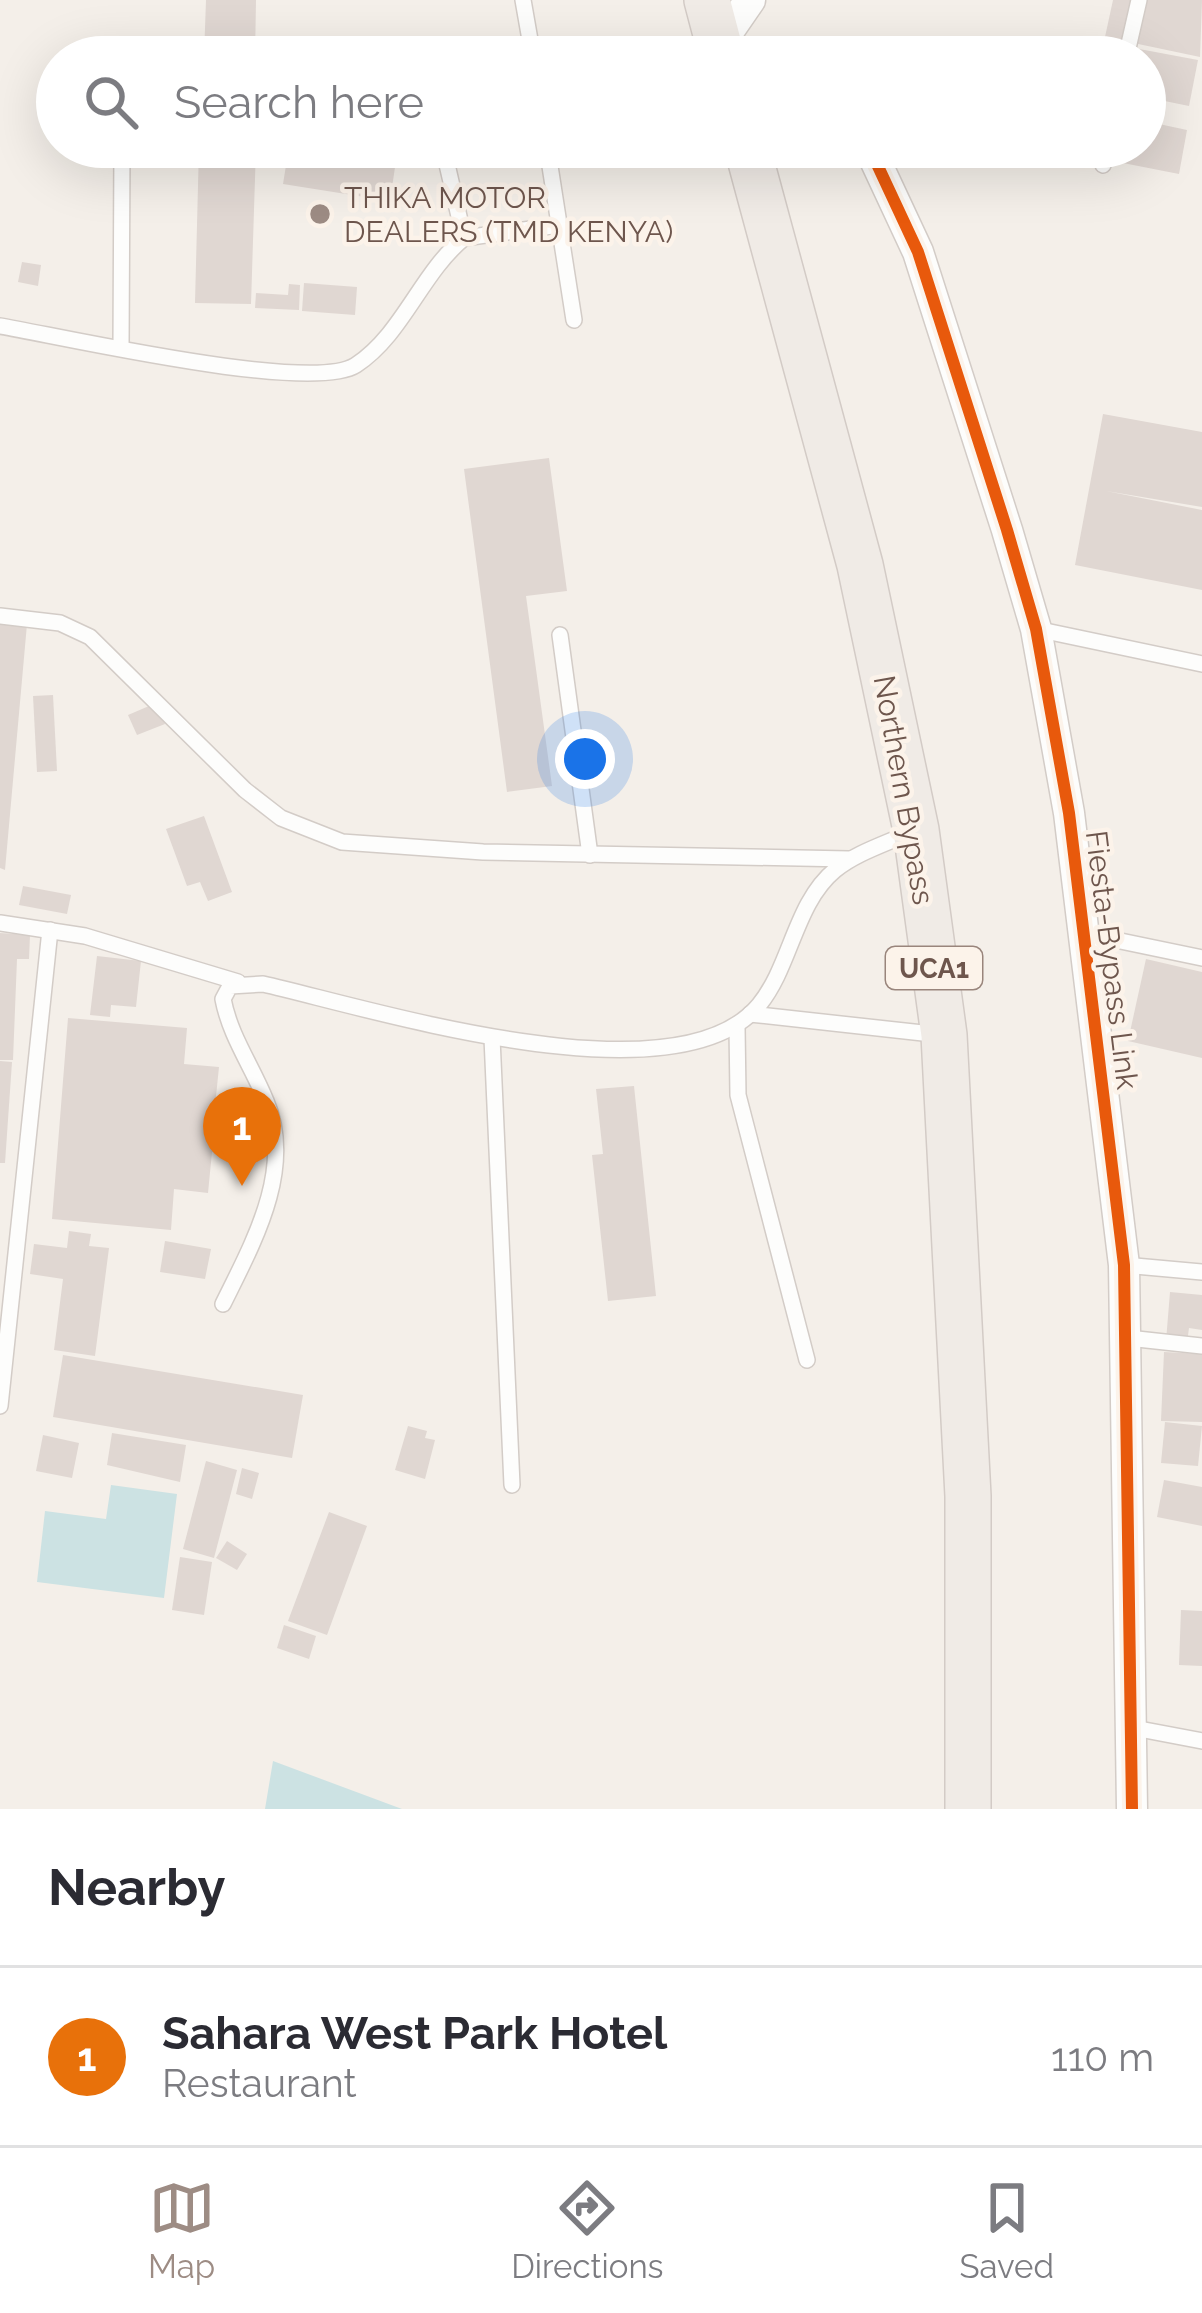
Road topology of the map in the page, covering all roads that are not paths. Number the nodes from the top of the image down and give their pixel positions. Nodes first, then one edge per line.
1 (524, 0) edge
2 (707, 0) edge
3 (749, 0) edge
4 (1139, 0) edge
5 (530, 36) edge
6 (717, 36) edge
7 (729, 36) edge
8 (1131, 36) edge
9 (122, 168) edge
10 (448, 168) edge
11 (550, 168) edge
12 (753, 168) edge
13 (879, 168) edge
14 (560, 225) junction
15 (464, 238) junction
16 (574, 320) dead end
17 (0, 326) edge
18 (121, 347) junction
19 (0, 616) edge
20 (1036, 629) junction
21 (560, 634) dead end
22 (1202, 664) edge
23 (916, 830) junction
24 (590, 855) junction
25 (852, 859) junction
26 (0, 923) edge
27 (50, 930) junction
28 (1080, 933) junction
29 (1202, 958) edge
30 (238, 982) junction
31 (750, 1014) junction
32 (737, 1028) junction
33 (944, 1035) junction
34 (492, 1038) junction
35 (1124, 1265) junction
36 (1202, 1272) edge
37 (223, 1304) dead end
38 (1129, 1338) junction
39 (1202, 1346) edge
40 (807, 1360) dead end
41 (0, 1406) edge
42 (512, 1485) dead end
43 (1134, 1728) junction
44 (1202, 1741) edge
45 (968, 1809) edge
46 (1132, 1809) edge

1 - 5 lane
2 - 6 main road
3 - 7 street
4 - 8 lane
9 - 18 lane
10 - 15 lane
11 - 14 lane
12 - 23 main road, Northern Bypass / UCA1
13 - 20 street, Fiesta-Bypass Link
14 - 15 lane
14 - 16 lane
15 - 18 lane
17 - 18 lane
19 - 24 lane
20 - 22 lane
20 - 28 street, Fiesta-Bypass Link
21 - 24 lane
23 - 25 lane
23 - 33 main road, Northern Bypass / UCA1
24 - 25 lane
25 - 31 lane
26 - 27 lane
27 - 30 lane
27 - 41 lane
28 - 29 lane
28 - 35 street, Fiesta-Bypass Link
30 - 34 lane
30 - 37 lane
31 - 32 lane
31 - 33 lane
32 - 34 lane
32 - 40 lane
33 - 45 main road, Northern Bypass / UCA1
34 - 42 lane
35 - 36 lane
35 - 38 street, Fiesta-Bypass Link
38 - 39 lane
38 - 43 street, Fiesta-Bypass Link
43 - 44 lane
43 - 46 street, Fiesta-Bypass Link

